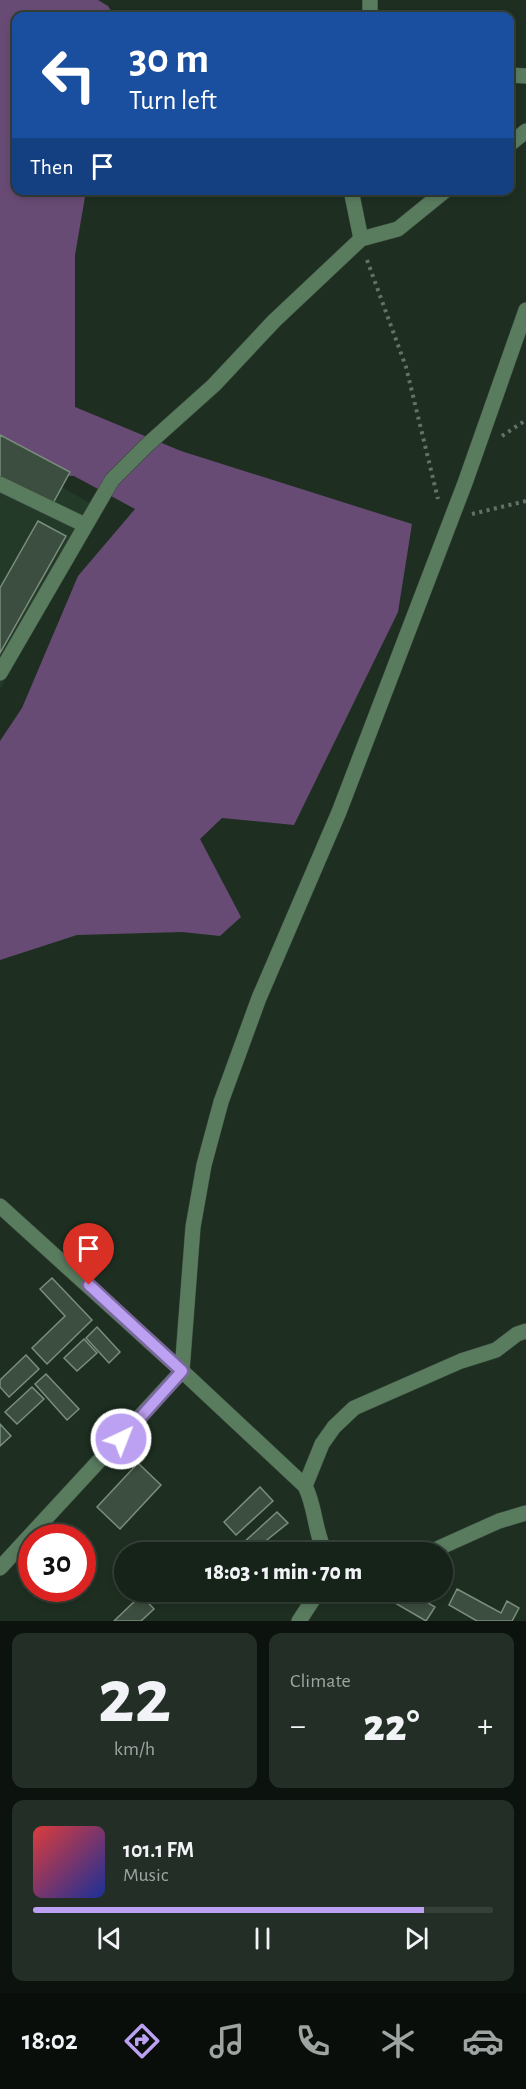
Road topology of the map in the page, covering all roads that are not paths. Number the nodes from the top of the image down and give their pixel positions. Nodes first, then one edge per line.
1 (526, 131) edge
2 (514, 141) edge
3 (352, 195) edge
4 (440, 195) edge
5 (361, 239) junction
6 (526, 310) edge
7 (0, 484) edge
8 (86, 525) junction
9 (0, 673) edge
10 (0, 1206) edge
11 (526, 1330) edge
12 (182, 1371) junction
13 (305, 1486) junction
14 (526, 1513) edge
15 (320, 1542) edge
16 (452, 1542) edge
17 (0, 1568) edge
18 (311, 1602) edge
19 (299, 1621) edge

1 - 2 street
3 - 5 street
4 - 5 street
5 - 8 street
6 - 12 street
7 - 8 street
8 - 9 street
10 - 12 street
11 - 13 street
12 - 13 street
12 - 17 street
13 - 15 street
14 - 16 street
18 - 19 street

